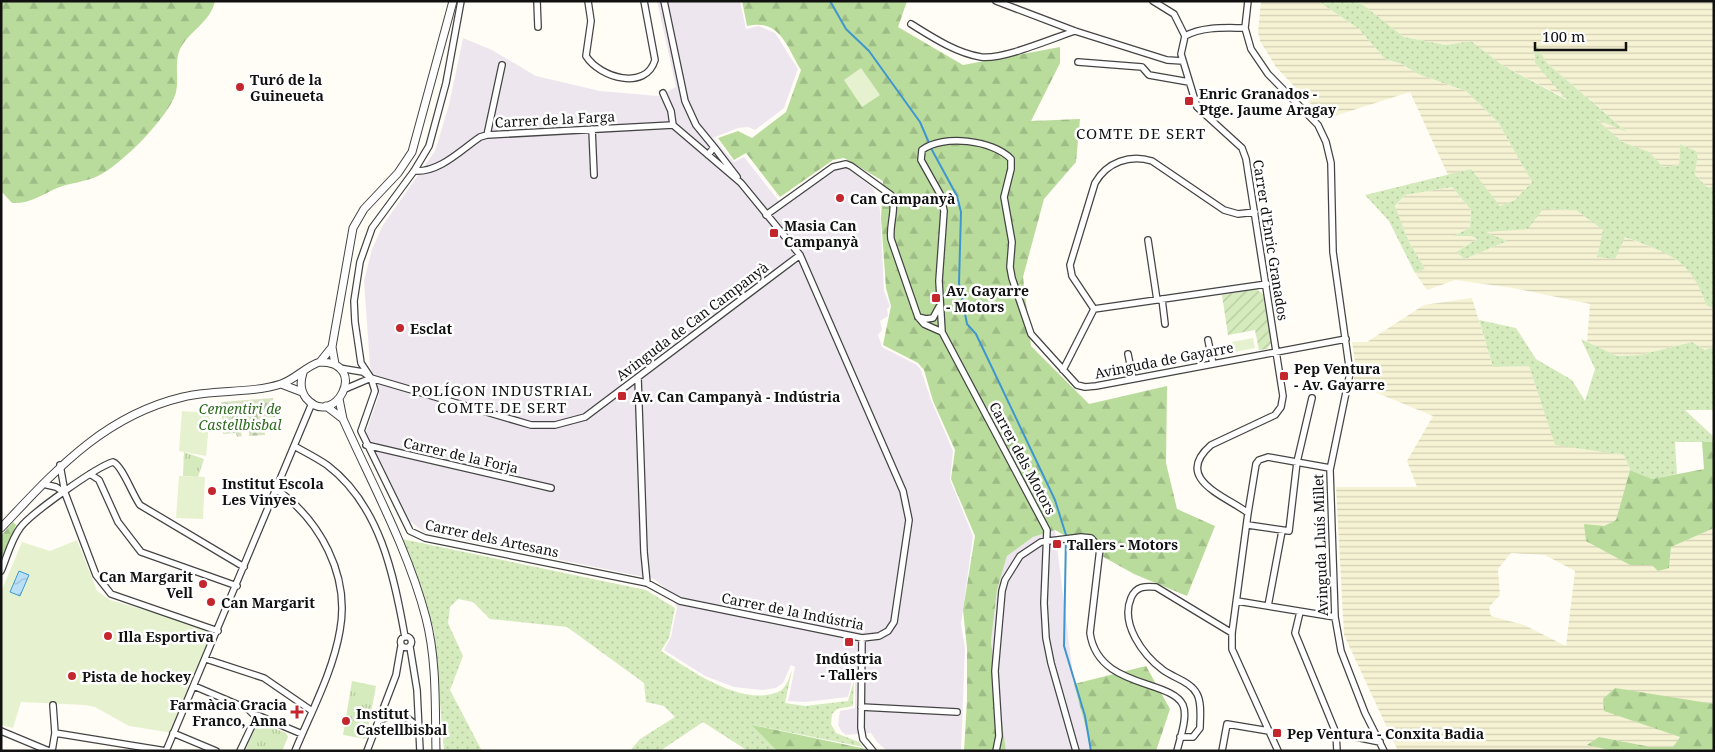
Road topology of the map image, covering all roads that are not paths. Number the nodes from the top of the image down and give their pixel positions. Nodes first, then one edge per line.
1 (453, 1) edge
2 (461, 1) edge
3 (537, 1) edge
4 (588, 1) edge
5 (644, 1) edge
6 (664, 1) edge
7 (996, 1) edge
8 (1154, 1) edge
9 (1248, 1) edge
10 (911, 24) dead end
11 (538, 27) dead end
12 (1245, 28) junction
13 (1075, 31) junction
14 (1185, 36) junction
15 (1183, 61) junction
16 (1078, 62) dead end
17 (502, 64) dead end
18 (1190, 82) junction
19 (663, 93) dead end
20 (673, 125) junction
21 (592, 129) junction
22 (488, 135) junction
23 (714, 147) junction
24 (708, 155) junction
25 (414, 171) junction
26 (594, 175) dead end
27 (741, 183) junction
28 (1255, 212) junction
29 (766, 215) junction
30 (1148, 240) dead end
31 (800, 255) junction
32 (1266, 284) junction
33 (1159, 299) junction
34 (940, 305) junction
35 (1094, 309) junction
36 (918, 317) junction
37 (1166, 324) dead end
38 (942, 332) junction
39 (1346, 338) junction
40 (1208, 340) dead end
41 (332, 347) junction
42 (1276, 352) junction
43 (1128, 354) dead end
44 (320, 362) junction
45 (1213, 364) junction
46 (337, 366) junction
47 (1062, 370) junction
48 (303, 373) junction
49 (371, 378) junction
50 (638, 378) junction
51 (1133, 379) junction
52 (280, 384) junction
53 (345, 389) junction
54 (302, 392) junction
55 (1312, 398) dead end
56 (339, 400) junction
57 (312, 403) junction
58 (326, 406) junction
59 (343, 419) junction
60 (294, 446) junction
61 (366, 446) junction
62 (1297, 462) junction
63 (60, 465) junction
64 (1330, 468) junction
65 (90, 474) junction
66 (50, 477) junction
67 (63, 479) junction
68 (43, 484) junction
69 (551, 488) dead end
70 (276, 489) junction
71 (65, 493) junction
72 (1248, 513) junction
73 (1248, 525) junction
74 (1, 528) edge
75 (1282, 531) junction
76 (1046, 541) junction
77 (244, 567) junction
78 (1, 571) edge
79 (647, 582) junction
80 (237, 586) junction
81 (1237, 601) junction
82 (1268, 606) junction
83 (1300, 612) junction
84 (1335, 617) junction
85 (218, 631) junction
86 (1232, 633) junction
87 (404, 637) junction
88 (862, 638) junction
89 (401, 646) junction
90 (410, 647) junction
91 (206, 659) junction
92 (194, 686) junction
93 (53, 704) dead end
94 (861, 707) junction
95 (312, 711) junction
96 (957, 712) dead end
97 (255, 716) junction
98 (380, 720) junction
99 (418, 729) junction
100 (1269, 730) junction
101 (1, 731) edge
102 (55, 733) junction
103 (173, 733) junction
104 (1336, 733) junction
105 (302, 734) junction
106 (1180, 736) junction
107 (1380, 742) junction
108 (51, 751) edge
109 (166, 751) edge
110 (216, 751) edge
111 (240, 751) edge
112 (296, 751) edge
113 (367, 751) edge
114 (420, 751) edge
115 (436, 751) edge
116 (873, 751) edge
117 (996, 751) edge
118 (1076, 751) edge
119 (1177, 751) edge
120 (1222, 751) edge
121 (1278, 751) edge
122 (1337, 751) edge
123 (1384, 751) edge

1 - 41 street
2 - 25 street
3 - 11 street
4 - 5 street
6 - 23 street, Carrer de la Indústria
7 - 13 street
8 - 14 street
9 - 12 street, Avinguda Lluís Millet
10 - 13 street
12 - 14 street
12 - 39 street, Avinguda Lluís Millet
13 - 15 street
14 - 15 street, Carrer d'Enric Granados
15 - 18 street, Carrer d'Enric Granados
16 - 18 street
17 - 22 street
18 - 28 street, Carrer d'Enric Granados
19 - 20 street
20 - 21 street, Carrer de la Farga
20 - 24 street, Carrer de la Indústria
21 - 22 street, Carrer de la Farga
21 - 26 street
22 - 25 street, Carrer de la Farga
23 - 24 street
23 - 27 street, Carrer de la Indústria
24 - 27 street, Carrer de la Indústria
25 - 49 street
27 - 29 street, Carrer de la Indústria
28 - 32 street, Carrer d'Enric Granados
28 - 35 street
29 - 31 street, Carrer de la Indústria
29 - 36 street
30 - 33 street
31 - 50 street, Avinguda de Can Campanyà
31 - 88 street, Carrer de la Indústria
32 - 33 street
32 - 42 street, Carrer d'Enric Granados
33 - 35 street
33 - 37 street
34 - 36 street
34 - 38 street, Avinguda de Gayarre
34 - 47 street, Avinguda de Gayarre
35 - 47 street
36 - 38 street
38 - 76 street, Carrer dels Motors
39 - 42 street
39 - 64 street, Avinguda Lluís Millet
40 - 45 street
41 - 44 street
41 - 46 street
42 - 45 street, Avinguda de Gayarre
42 - 72 street, Carrer d'Enric Granados
43 - 51 street
44 - 46 street
44 - 48 street
45 - 51 street, Avinguda de Gayarre
46 - 49 street, Avinguda de Can Campanyà
46 - 53 street
47 - 51 street, Avinguda de Gayarre
48 - 52 street
48 - 54 street
49 - 50 street, Avinguda de Can Campanyà
49 - 53 street
49 - 61 street, Carrer dels Artesans
50 - 79 street
52 - 54 street
52 - 63 street
53 - 56 street
54 - 57 street
55 - 62 street
56 - 58 street
56 - 59 street
57 - 58 street
57 - 60 street
58 - 59 street
59 - 115 street
60 - 70 street
60 - 87 street
61 - 69 street, Carrer de la Forja
61 - 79 street, Carrer dels Artesans
62 - 64 street
62 - 72 street
62 - 75 street
63 - 66 street
63 - 67 street
64 - 84 street, Avinguda Lluís Millet
65 - 71 street
65 - 77 street
65 - 80 street
66 - 67 street
66 - 68 street
67 - 71 street
68 - 71 street
68 - 74 street
70 - 77 street
70 - 95 street
71 - 78 street
71 - 85 street
72 - 73 street
73 - 75 street
73 - 81 street
75 - 82 street
76 - 106 street
76 - 117 street
76 - 118 street, Carrer dels Motors
77 - 80 street
79 - 88 street, Carrer de la Indústria
80 - 85 street
81 - 82 street
81 - 86 street
82 - 83 street
83 - 84 street
83 - 104 street
84 - 107 street, Avinguda Lluís Millet
85 - 91 street
86 - 100 street
86 - 106 street
87 - 89 street
87 - 90 street
88 - 94 street
89 - 90 street
89 - 98 street
90 - 99 street
91 - 92 street
91 - 95 street
92 - 97 street
92 - 103 street
93 - 102 street
94 - 96 street
94 - 116 street
95 - 105 street
97 - 105 street
97 - 111 street
98 - 99 street
98 - 113 street
99 - 114 street
100 - 120 street
100 - 121 street
101 - 108 street
102 - 108 street
102 - 109 street
103 - 109 street
103 - 110 street
104 - 107 street
104 - 122 street
105 - 112 street
106 - 119 street
107 - 123 street, Avinguda Lluís Millet

